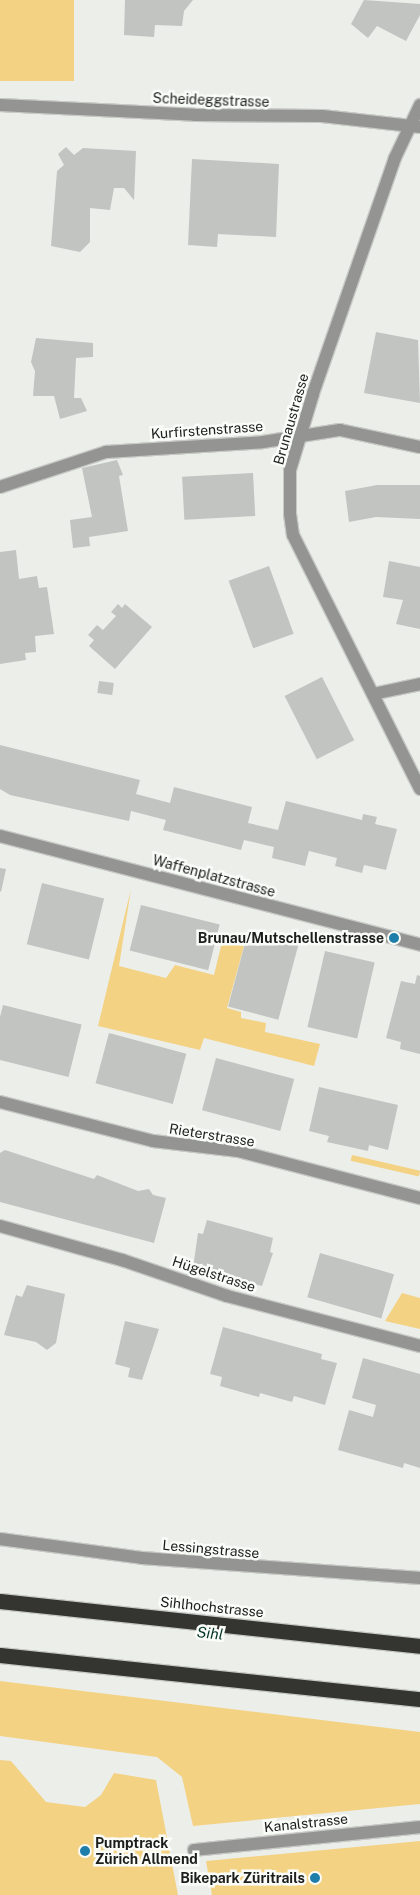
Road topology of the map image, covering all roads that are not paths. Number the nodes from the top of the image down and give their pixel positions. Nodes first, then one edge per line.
1 (0, 105) edge
2 (420, 105) edge
3 (415, 126) edge
4 (300, 436) junction
5 (420, 447) edge
6 (0, 487) edge
7 (420, 684) edge
8 (373, 694) junction
9 (420, 789) edge
10 (0, 836) edge
11 (420, 945) edge
12 (0, 1102) edge
13 (420, 1198) edge
14 (0, 1226) edge
15 (420, 1346) edge
16 (0, 1540) edge
17 (420, 1578) edge
18 (0, 1601) edge
19 (420, 1646) edge
20 (0, 1655) edge
21 (420, 1699) edge
22 (420, 1827) edge
23 (194, 1850) dead end

1 - 3 street, Scheideggstrasse
2 - 3 street, Brunaustrasse
3 - 4 street, Brunaustrasse
4 - 5 street, Kurfirstenstrasse
4 - 6 street, Kurfirstenstrasse
4 - 8 street, Brunaustrasse
7 - 8 street
8 - 9 street, Brunaustrasse
10 - 11 street, Waffenplatzstrasse
12 - 13 street, Rieterstrasse
14 - 15 street, Hügelstrasse
16 - 17 street, Lessingstrasse
18 - 19 highway, Sihlhochstrasse
20 - 21 highway
22 - 23 street, Kanalstrasse

